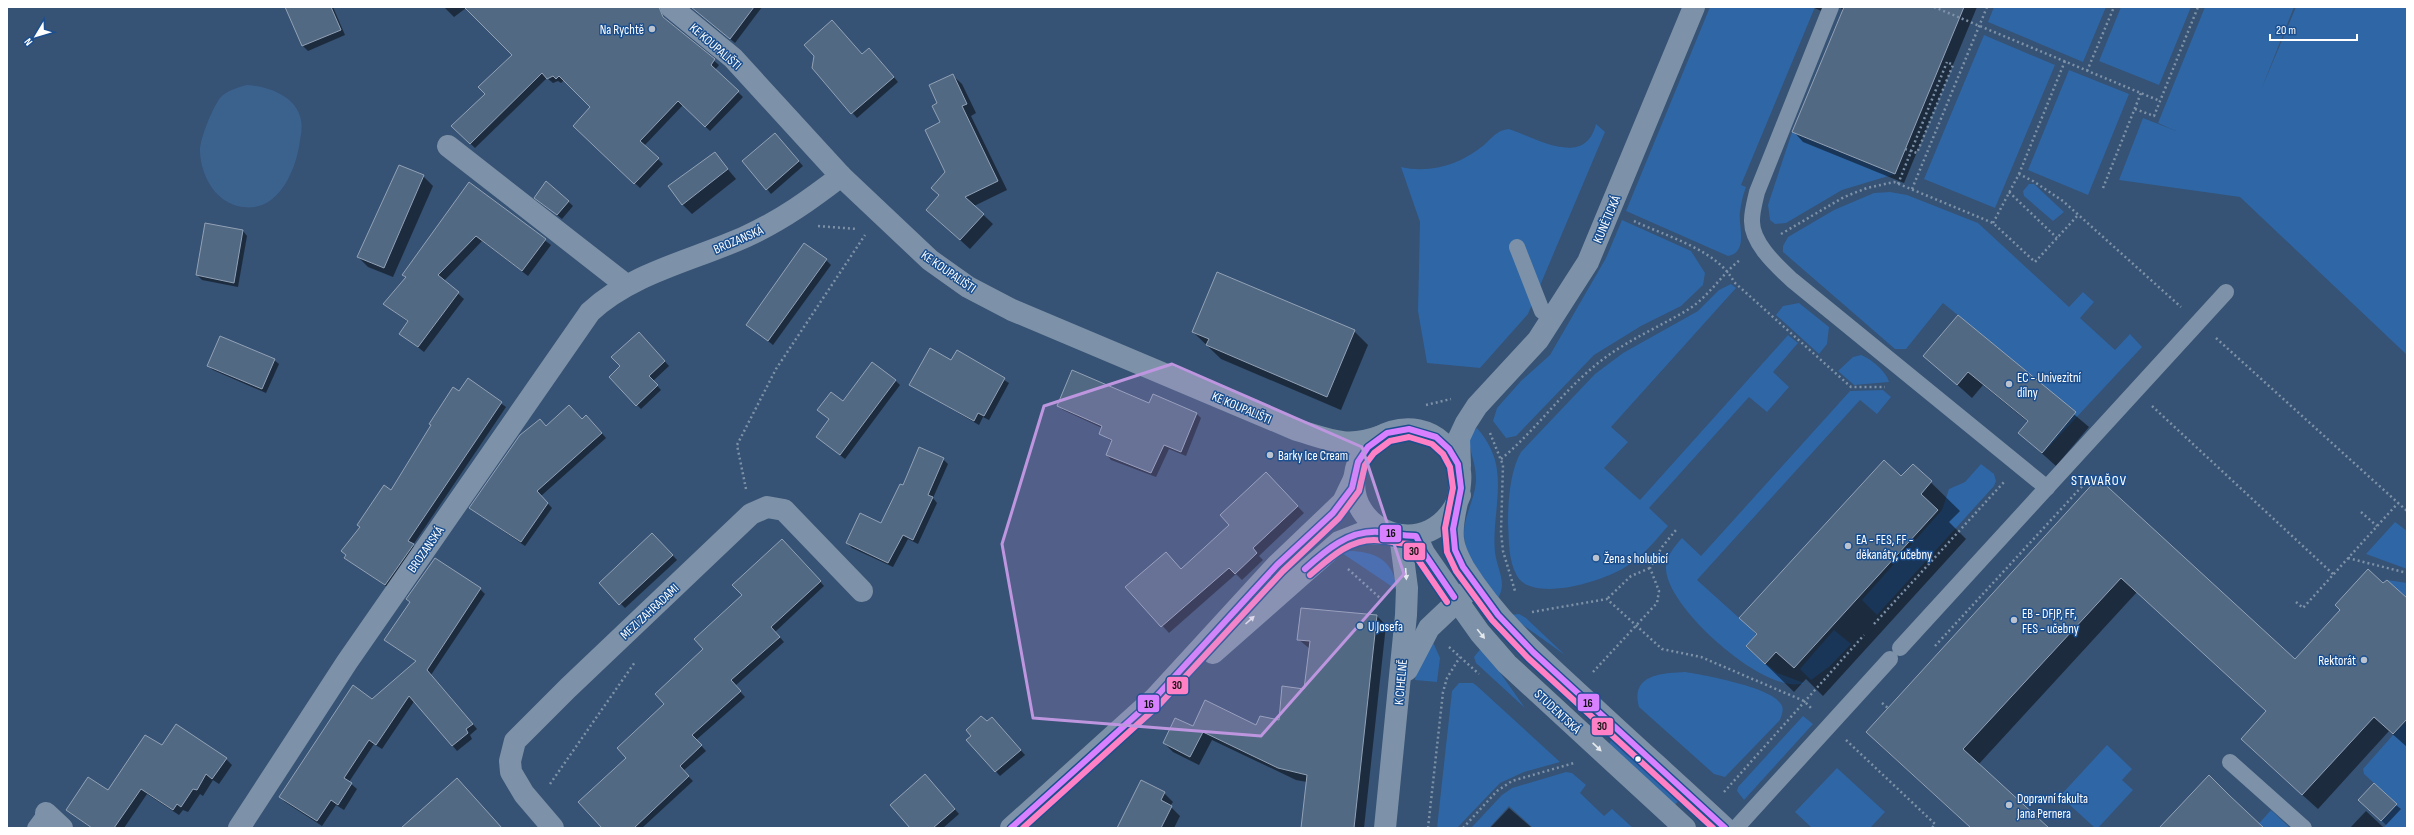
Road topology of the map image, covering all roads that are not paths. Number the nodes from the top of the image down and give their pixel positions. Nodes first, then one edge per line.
1 (671, 7) edge
2 (1694, 7) edge
3 (1831, 7) edge
4 (448, 146) dead end
5 (841, 176) junction
6 (1517, 247) dead end
7 (626, 285) junction
8 (2226, 292) dead end
9 (1553, 319) junction
10 (1476, 406) junction
11 (1297, 430) junction
12 (1391, 433) junction
13 (1460, 473) junction
14 (1355, 474) junction
15 (2047, 488) junction
16 (1460, 495) junction
17 (1404, 535) junction
18 (1471, 578) junction
19 (862, 591) dead end
20 (1458, 602) junction
21 (1154, 698) junction
22 (1397, 718) junction
23 (2230, 762) dead end
24 (41, 820) edge
25 (62, 828) edge
26 (239, 828) edge
27 (553, 828) edge
28 (1011, 828) edge
29 (1385, 828) edge
30 (1685, 828) edge
31 (1725, 828) edge
32 (1736, 828) edge
33 (2304, 828) edge

1 - 5 street, KE KOUPALIŠTI
2 - 9 street, KUNĚTICKÁ
3 - 15 lane
4 - 7 street
5 - 7 street, BROZANSKÁ
5 - 11 street, KE KOUPALIŠTI
6 - 9 lane
7 - 26 street, BROZANSKÁ
8 - 15 lane
9 - 10 street, KUNĚTICKÁ
10 - 12 street, KUNĚTICKÁ
10 - 13 street, KUNĚTICKÁ
11 - 12 street, KE KOUPALIŠTI
11 - 14 street, KE KOUPALIŠTI
12 - 13 street
12 - 14 street
13 - 16 street
14 - 17 street
14 - 21 street
15 - 32 lane
16 - 17 street
16 - 18 street, STUDENTSKÁ
17 - 20 street, STUDENTSKÁ
21 -> 17 street
17 -> 22 street, K CIHELNĚ
18 - 20 street
18 - 31 street, STUDENTSKÁ
19 - 27 street, MEZI ZAHRADAMI
20 - 22 street
20 -> 30 street, STUDENTSKÁ
21 - 28 street
22 - 29 street, K CIHELNĚ
23 - 33 lane
24 - 25 street

